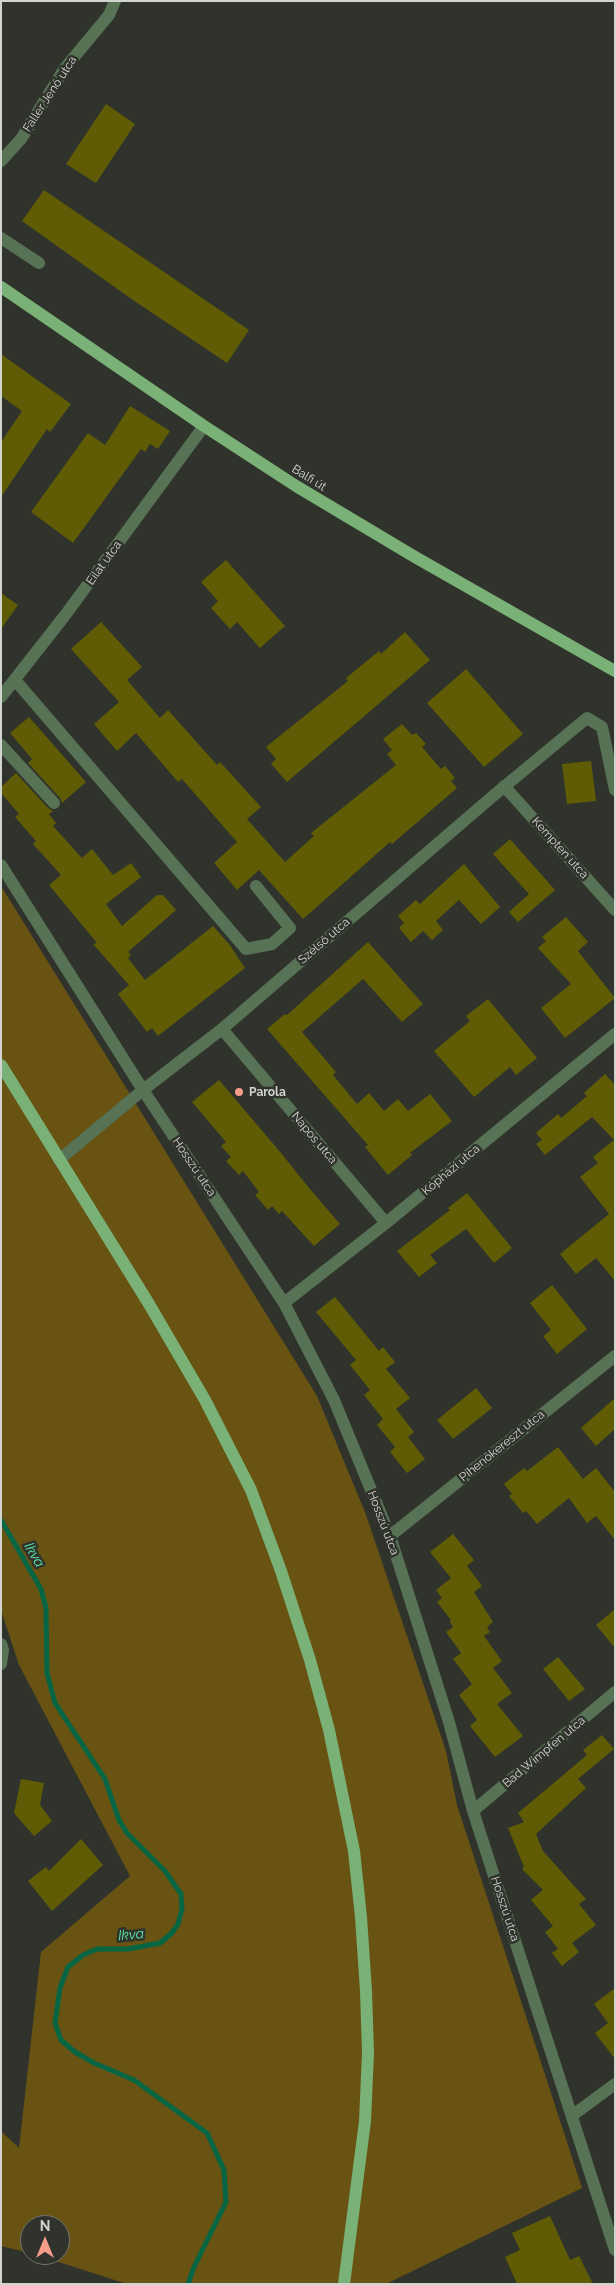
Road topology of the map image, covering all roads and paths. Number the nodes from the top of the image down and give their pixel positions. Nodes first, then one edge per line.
1 (115, 1) edge
2 (1, 161) edge
3 (1, 238) edge
4 (39, 263) dead end
5 (1, 287) edge
6 (204, 426) junction
7 (615, 672) edge
8 (16, 680) junction
9 (1, 697) edge
10 (1, 745) edge
11 (504, 786) junction
12 (615, 790) edge
13 (54, 803) dead end
14 (1, 865) edge
15 (256, 886) dead end
16 (615, 910) edge
17 (222, 1029) junction
18 (615, 1034) edge
19 (1, 1065) edge
20 (143, 1090) junction
21 (59, 1160) junction
22 (386, 1223) junction
23 (284, 1303) junction
24 (615, 1356) edge
25 (390, 1536) junction
26 (1, 1644) edge
27 (1, 1664) edge
28 (615, 1692) edge
29 (473, 1811) junction
30 (615, 2084) edge
31 (573, 2115) junction
32 (615, 2250) edge
33 (344, 2284) edge

1 - 2 street, Faller Jenő utca
3 - 4 street
5 - 6 main road, Balfi út
6 - 7 main road, Balfi út
6 - 8 street, Eilat utca
8 - 9 street, Eilat utca
8 - 15 street
10 - 13 street
11 - 12 street, Szélső utca
11 - 16 street, Kempten utca
11 - 17 street, Szélső utca
14 - 20 street, Hosszú utca
17 - 20 street, Szélső utca
17 - 22 street, Napos utca
18 - 22 street, Kópházi utca
19 - 21 main road
20 - 21 street, Szélső utca
20 - 23 street, Hosszú utca
21 - 33 main road
22 - 23 street, Kópházi utca
23 - 25 street, Hosszú utca
24 - 25 street, Pihenőkereszt utca
25 - 29 street, Hosszú utca
26 - 27 street
28 - 29 street, Bad Wimpfen utca
29 - 31 street, Hosszú utca
30 - 31 street
31 - 32 street, Hosszú utca

